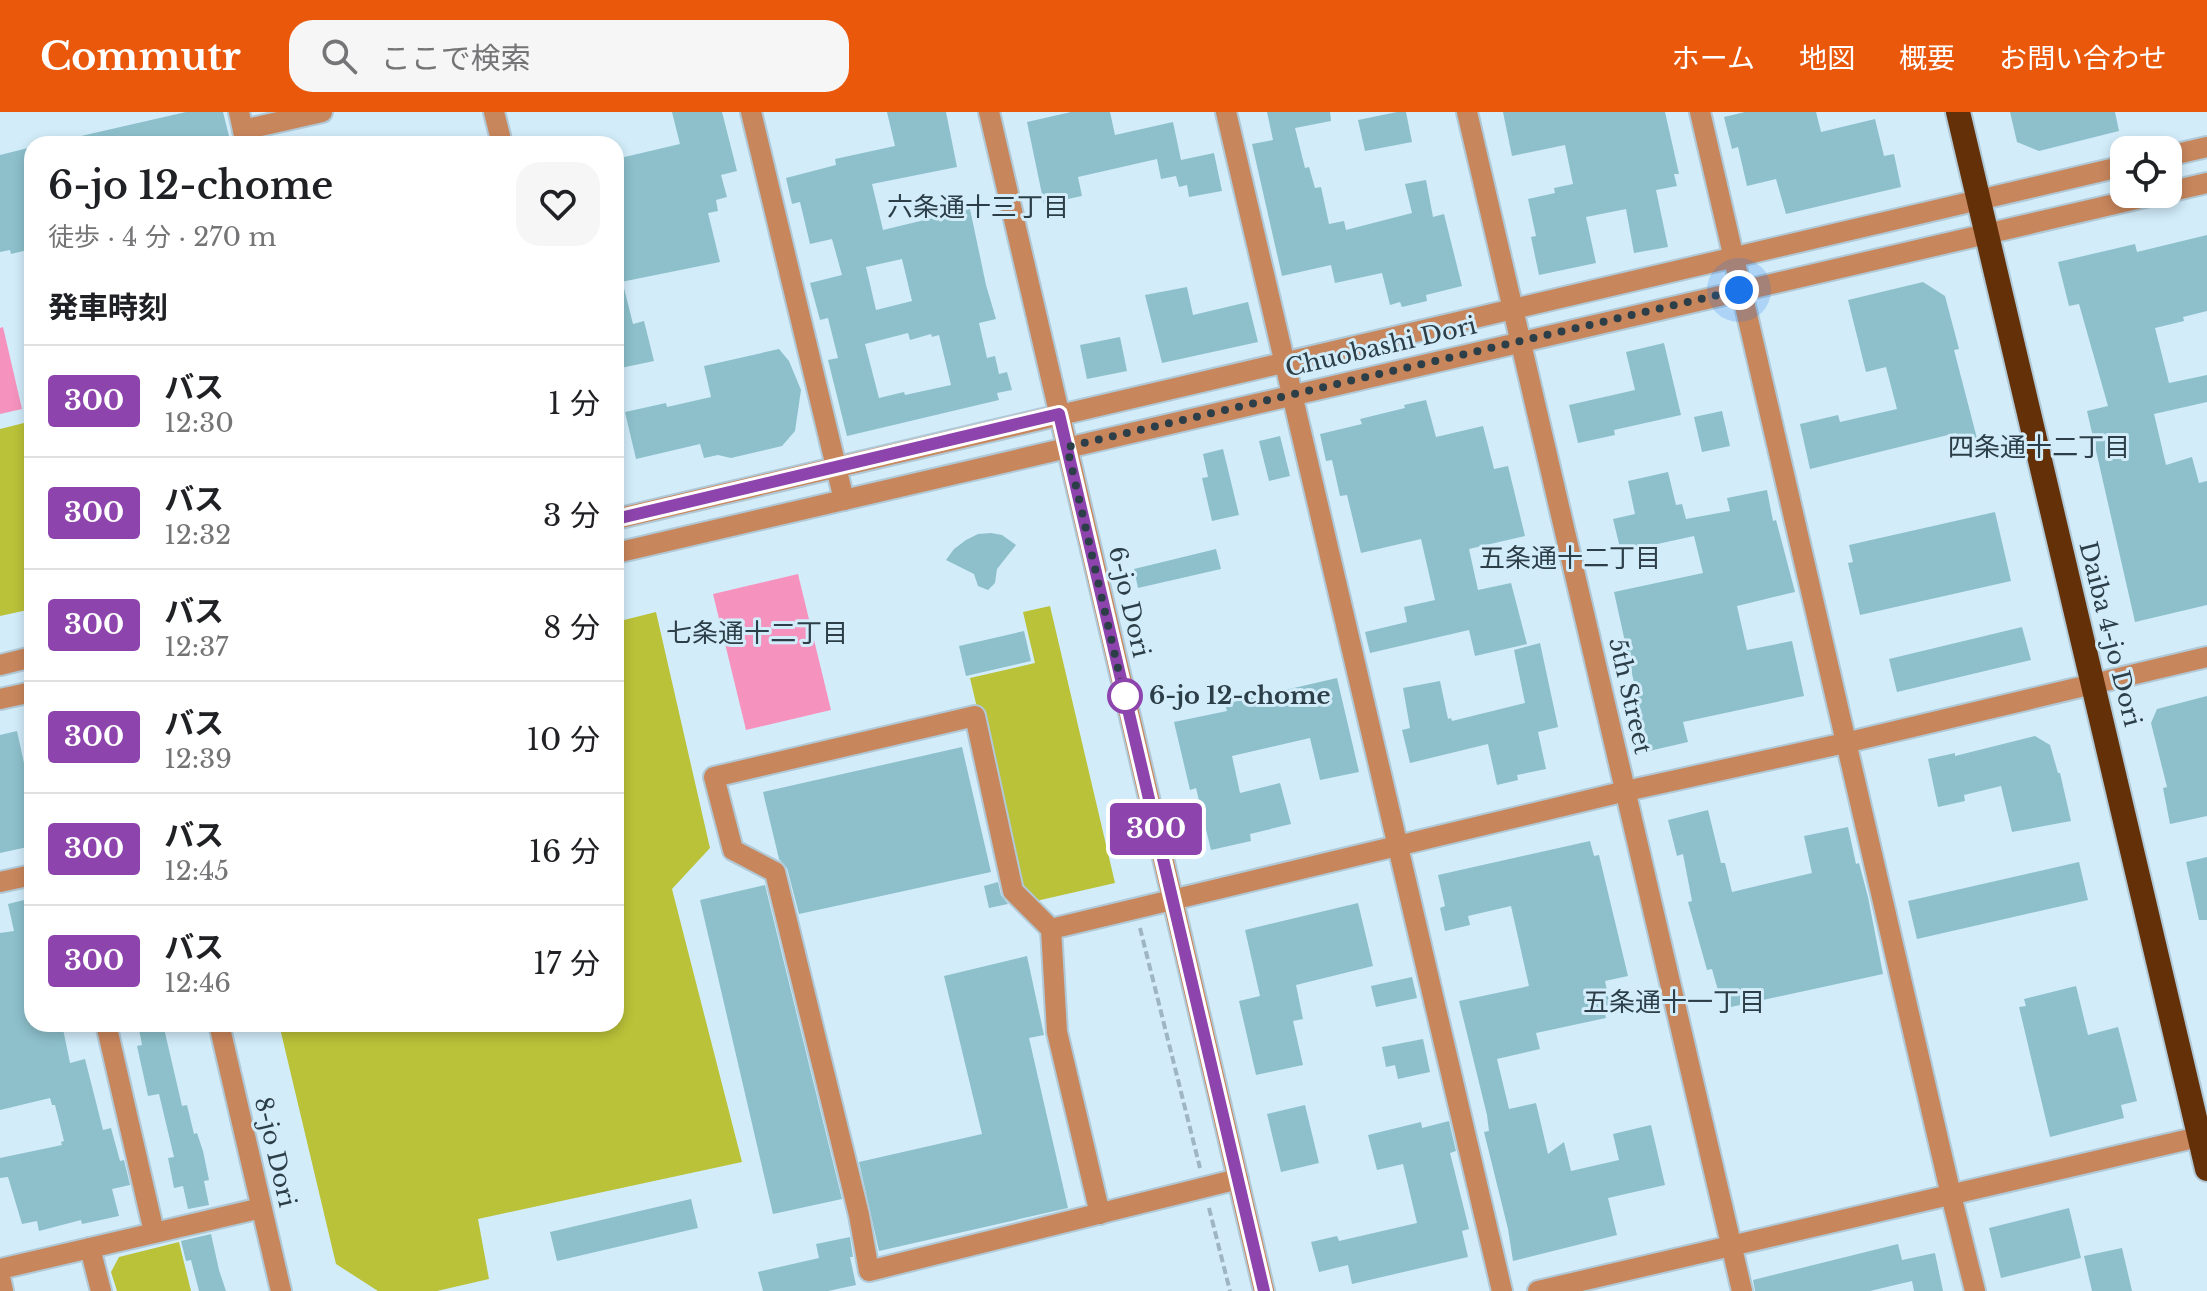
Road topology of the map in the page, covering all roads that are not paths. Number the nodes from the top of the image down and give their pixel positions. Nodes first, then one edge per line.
1 (322, 112) edge
2 (494, 112) edge
3 (751, 112) edge
4 (989, 112) edge
5 (1226, 112) edge
6 (1467, 112) edge
7 (1700, 112) edge
8 (1958, 112) edge
9 (243, 129) edge
10 (500, 136) edge
11 (2207, 147) edge
12 (2182, 153) edge
13 (2110, 169) edge
14 (2207, 183) edge
15 (2182, 189) edge
16 (1980, 199) junction
17 (2110, 205) edge
18 (1987, 233) junction
19 (1732, 256) junction
20 (1739, 290) junction
21 (1513, 307) junction
22 (1521, 341) junction
23 (1284, 361) junction
24 (1292, 394) junction
25 (1059, 414) junction
26 (1067, 447) junction
27 (836, 467) junction
28 (844, 500) junction
29 (624, 517) edge
30 (624, 551) edge
31 (2207, 657) edge
32 (24, 659) edge
33 (0, 665) edge
34 (2094, 684) junction
35 (24, 694) edge
36 (0, 699) edge
37 (1845, 743) junction
38 (1626, 791) junction
39 (1397, 846) junction
40 (24, 877) edge
41 (0, 882) edge
42 (1172, 900) junction
43 (1051, 929) junction
44 (108, 1032) edge
45 (221, 1032) edge
46 (2204, 1135) edge
47 (2207, 1169) edge
48 (1238, 1179) junction
49 (1951, 1195) junction
50 (261, 1208) junction
51 (1100, 1214) junction
52 (154, 1232) junction
53 (1731, 1244) junction
54 (90, 1248) junction
55 (0, 1269) edge
56 (0, 1277) edge
57 (3, 1291) edge
58 (101, 1291) edge
59 (281, 1291) edge
60 (1264, 1291) edge
61 (1502, 1291) edge
62 (1538, 1291) edge
63 (1742, 1291) edge
64 (1975, 1291) edge

1 - 9 street
2 - 10 street
3 - 27 street
4 - 25 street, 6-jo Dori
5 - 23 street
6 - 21 street, 5th Street
7 - 19 street
8 - 16 highway, Daiba 4-jo Dori
11 - 12 street
13 - 16 street, Chuobashi Dori
14 - 15 street
16 - 18 highway, Daiba 4-jo Dori
16 - 19 street, Chuobashi Dori
17 - 18 street, Chuobashi Dori
18 - 20 street, Chuobashi Dori
18 - 34 highway, Daiba 4-jo Dori
19 - 20 street
19 - 21 street, Chuobashi Dori
20 - 22 street, Chuobashi Dori
20 - 37 street
21 - 22 street, 5th Street
21 - 23 street, Chuobashi Dori
22 - 24 street, Chuobashi Dori
22 - 38 street, 5th Street
23 - 24 street
23 - 25 street, Chuobashi Dori
24 - 26 street, Chuobashi Dori
24 - 39 street
25 - 26 street, 6-jo Dori
25 - 27 street, Chuobashi Dori
26 - 28 street, Chuobashi Dori
26 - 42 street, 6-jo Dori
27 - 28 street
27 - 29 street, Chuobashi Dori
28 - 30 street, Chuobashi Dori
31 - 34 street
32 - 33 street
34 - 37 street
34 - 46 highway, Daiba 4-jo Dori
35 - 36 street
37 - 38 street
37 - 49 street
38 - 39 street
38 - 53 street, 5th Street
39 - 42 street
39 - 61 street
40 - 41 street
42 - 43 street
42 - 48 street, 6-jo Dori
43 - 51 street
43 - 51 street
44 - 52 street
45 - 50 street, 8-jo Dori
46 - 47 highway, Daiba 4-jo Dori
46 - 49 street
48 - 51 street
48 - 60 street, 6-jo Dori
49 - 53 street
49 - 64 street
50 - 52 street
50 - 59 street, 8-jo Dori
52 - 54 street
53 - 62 street
53 - 63 street, 5th Street
54 - 55 street
54 - 58 street
56 - 57 street

